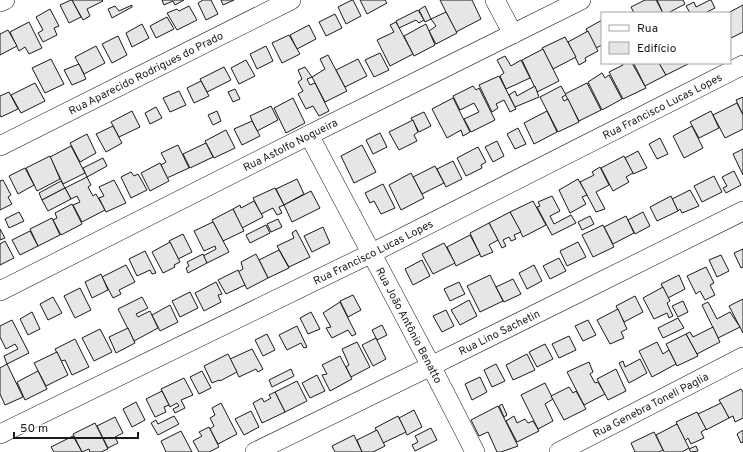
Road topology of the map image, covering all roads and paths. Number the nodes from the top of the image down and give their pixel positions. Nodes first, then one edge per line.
1 (5, 0) edge
2 (292, 0) edge
3 (495, 0) edge
4 (580, 0) edge
5 (0, 2) edge
6 (513, 34) junction
7 (743, 65) edge
8 (309, 135) junction
9 (0, 146) edge
10 (743, 211) edge
11 (372, 253) junction
12 (0, 291) edge
13 (743, 357) edge
14 (431, 366) junction
15 (0, 434) edge
16 (255, 452) edge
17 (475, 452) edge
18 (559, 452) edge

1 - 5 street
2 - 9 street, Rua Aparecido Rodrigues do Prado
3 - 6 street
4 - 6 street, Rua Astolfo Nogueira
6 - 8 street, Rua Astolfo Nogueira
7 - 11 street, Rua Francisco Lucas Lopes
8 - 11 street, Rua João Antônio Benatto
8 - 12 street, Rua Astolfo Nogueira
10 - 14 street, Rua Lino Sachetin
11 - 14 street, Rua João Antônio Benatto
11 - 15 street, Rua Francisco Lucas Lopes
13 - 18 street, Rua Genebra Toneli Paglia
14 - 16 street, Rua Lino Sachetin
14 - 17 street, Rua João Antônio Benatto

